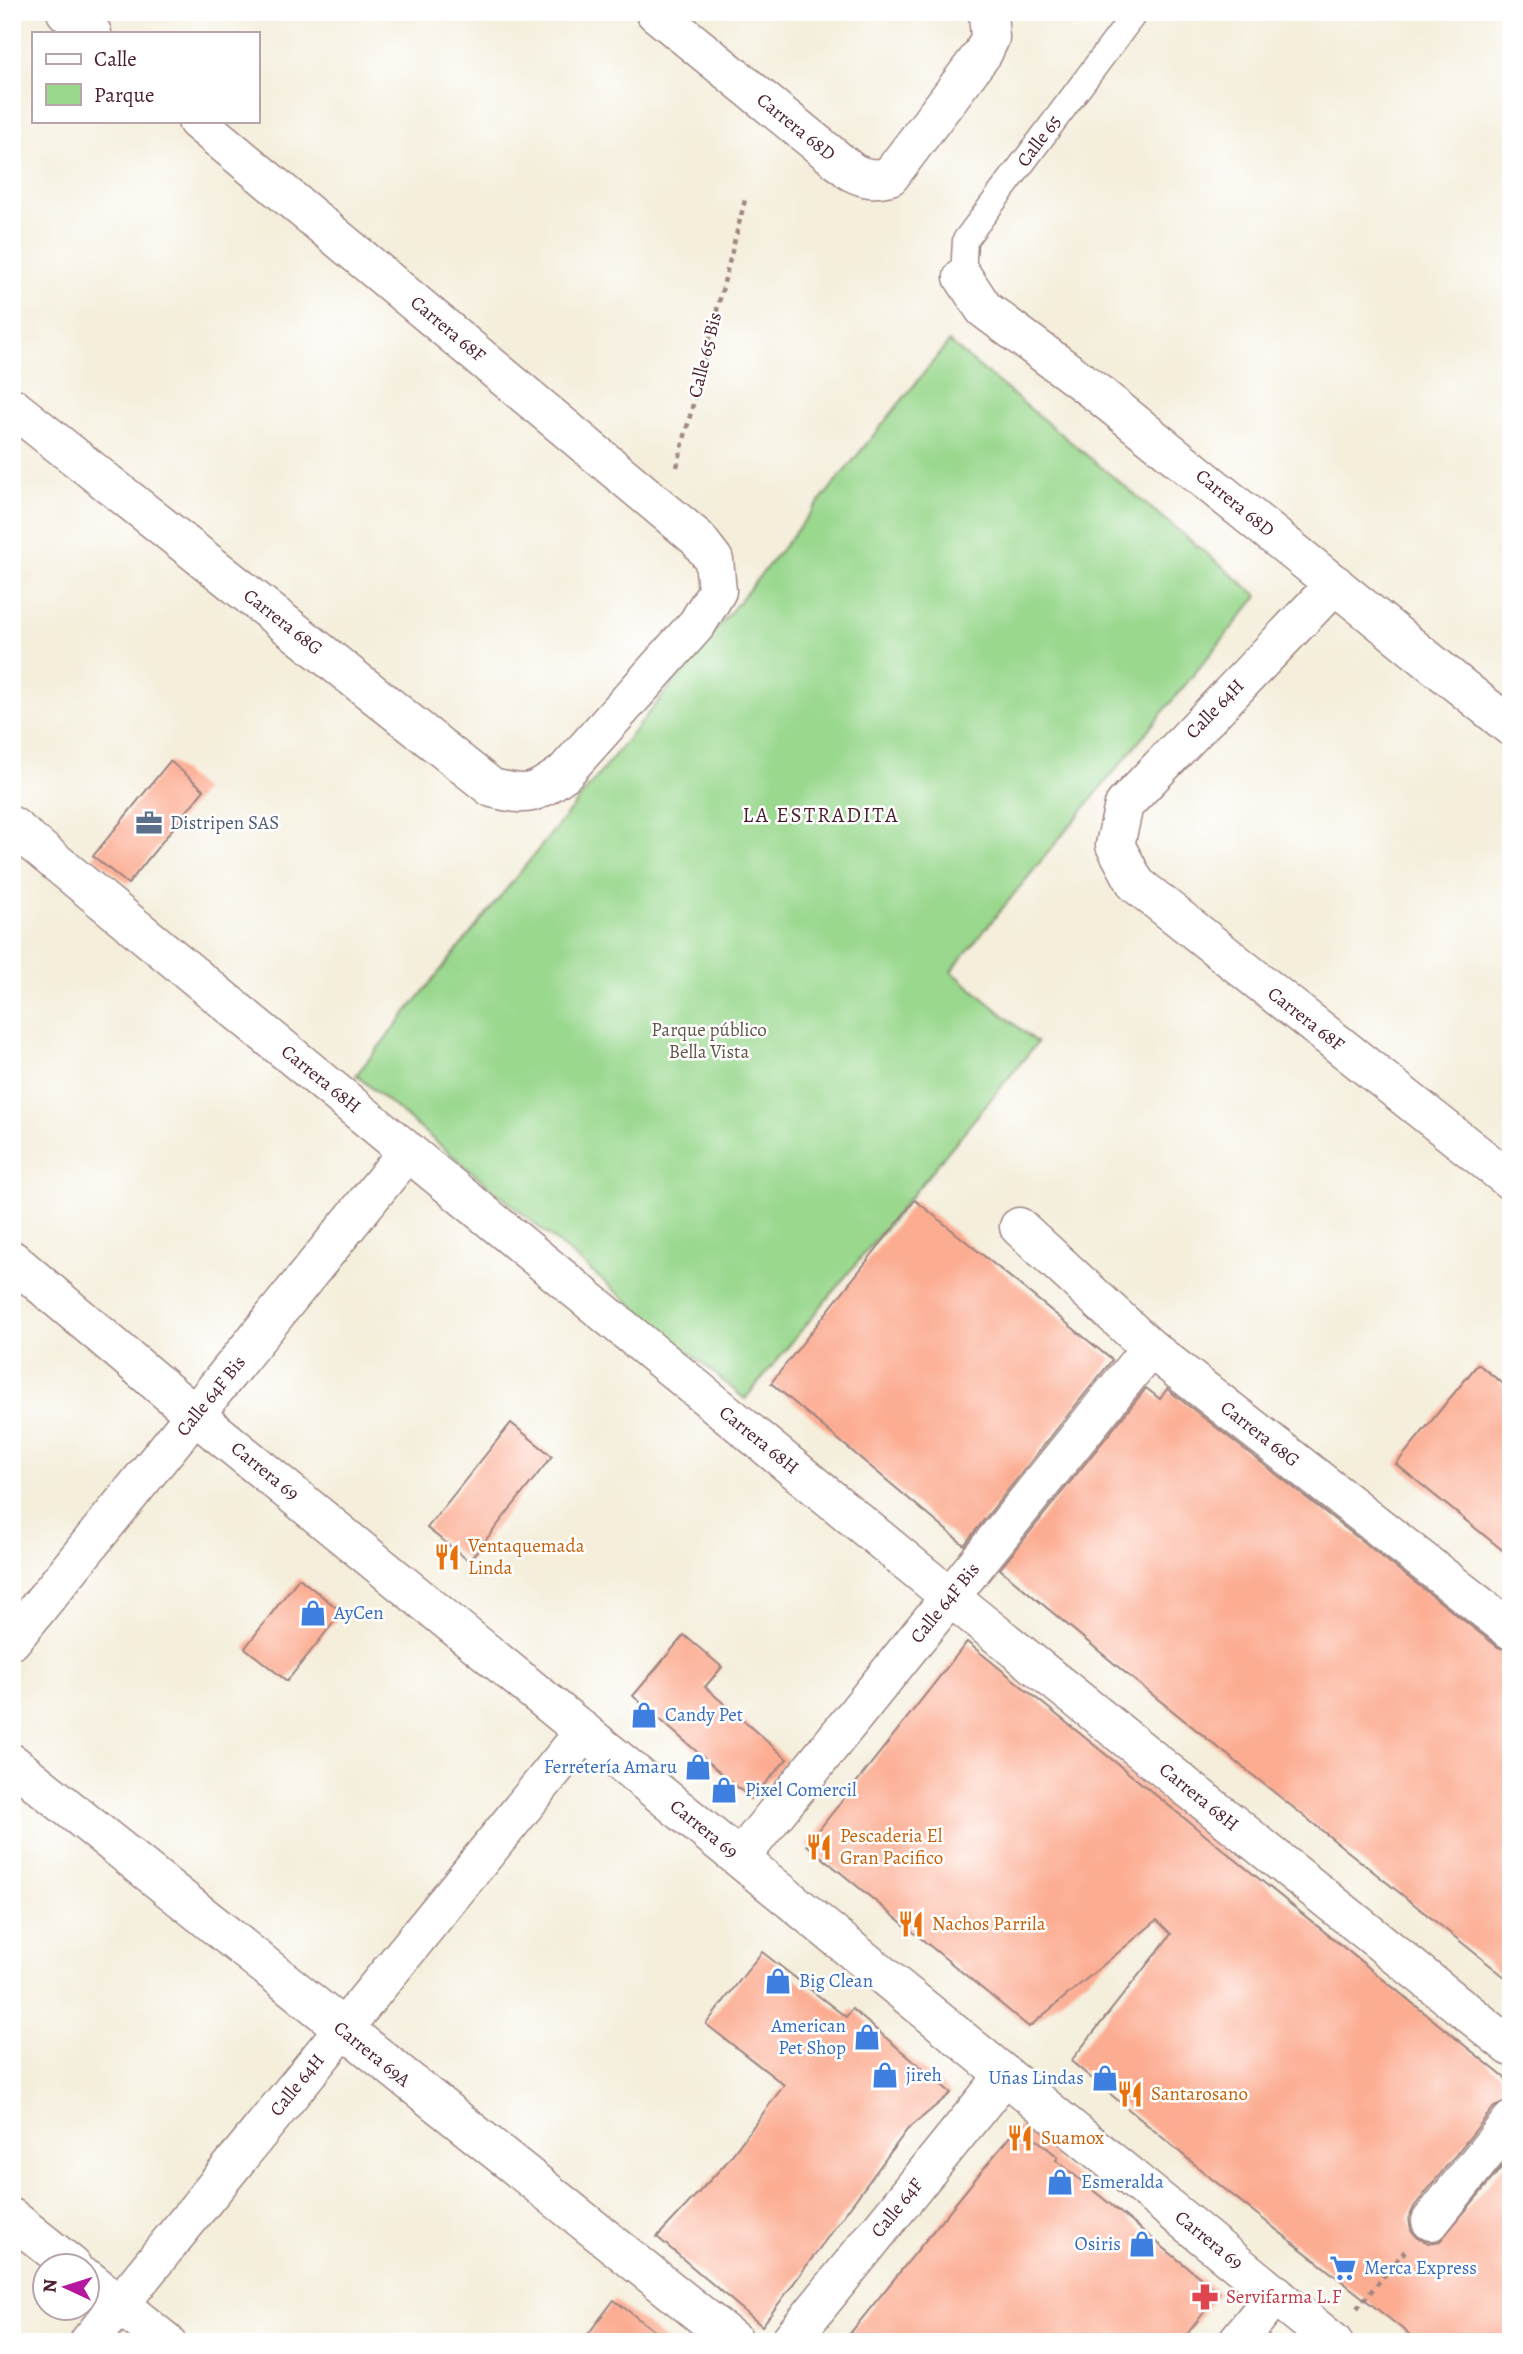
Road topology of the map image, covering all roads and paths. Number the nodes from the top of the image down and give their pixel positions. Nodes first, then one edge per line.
1 (66, 12) edge
2 (655, 12) edge
3 (988, 12) edge
4 (1136, 12) edge
5 (91, 32) edge
6 (198, 122) edge
7 (745, 200) dead end
8 (963, 277) joint
9 (12, 407) edge
10 (666, 510) junction
11 (697, 538) joint
12 (1335, 584) junction
13 (1511, 727) edge
14 (12, 826) edge
15 (1115, 845) joint
16 (408, 1151) junction
17 (1511, 1181) edge
18 (1019, 1227) dead end
19 (12, 1260) edge
20 (1150, 1348) junction
21 (195, 1415) junction
22 (950, 1597) junction
23 (1511, 1630) edge
24 (12, 1640) edge
25 (584, 1732) junction
26 (12, 1763) edge
27 (740, 1858) junction
28 (342, 2030) junction
29 (1511, 2047) edge
30 (1005, 2075) junction
31 (1511, 2121) edge
32 (12, 2218) edge
33 (1431, 2221) joint
34 (54, 2252) edge
35 (102, 2291) edge
36 (1276, 2294) junction
37 (119, 2305) junction
38 (1357, 2308) dead end
39 (89, 2342) edge
40 (166, 2342) edge
41 (735, 2342) edge
42 (789, 2342) edge
43 (1237, 2342) edge
44 (1333, 2342) edge

1 - 5 street
2 - 3 street, Carrera 68D
4 - 8 lane, Calle 65
6 - 10 street, Carrera 68F
7 - 10 path, Calle 65 Bis
8 - 12 street, Carrera 68D
9 - 11 street, Carrera 68G
10 - 11 street, Carrera 68F
12 - 13 street, Carrera 68D
12 - 15 street, Calle 64H
14 - 16 street, Carrera 68H
15 - 17 street, Carrera 68F
16 - 21 street, Calle 64F Bis
16 - 22 street, Carrera 68H
18 - 20 street, Carrera 68G
19 - 21 street, Carrera 69
20 - 22 street, Calle 64F Bis
20 - 23 street, Carrera 68G
21 - 24 street, Calle 64F Bis
21 - 25 street, Carrera 69
22 - 27 street, Calle 64F Bis
22 - 29 street, Carrera 68H
25 - 27 street, Carrera 69
25 - 28 street, Calle 64H
26 - 28 street, Carrera 69A
27 - 30 street, Carrera 69
28 - 37 street, Calle 64H
28 - 41 street, Carrera 69A
30 - 36 street, Carrera 69
30 - 42 street, Calle 64F
31 - 33 street
32 - 34 street
33 - 38 path
35 - 37 street
36 - 43 street
36 - 44 street, Carrera 69
37 - 39 street, Calle 64H
37 - 40 street

